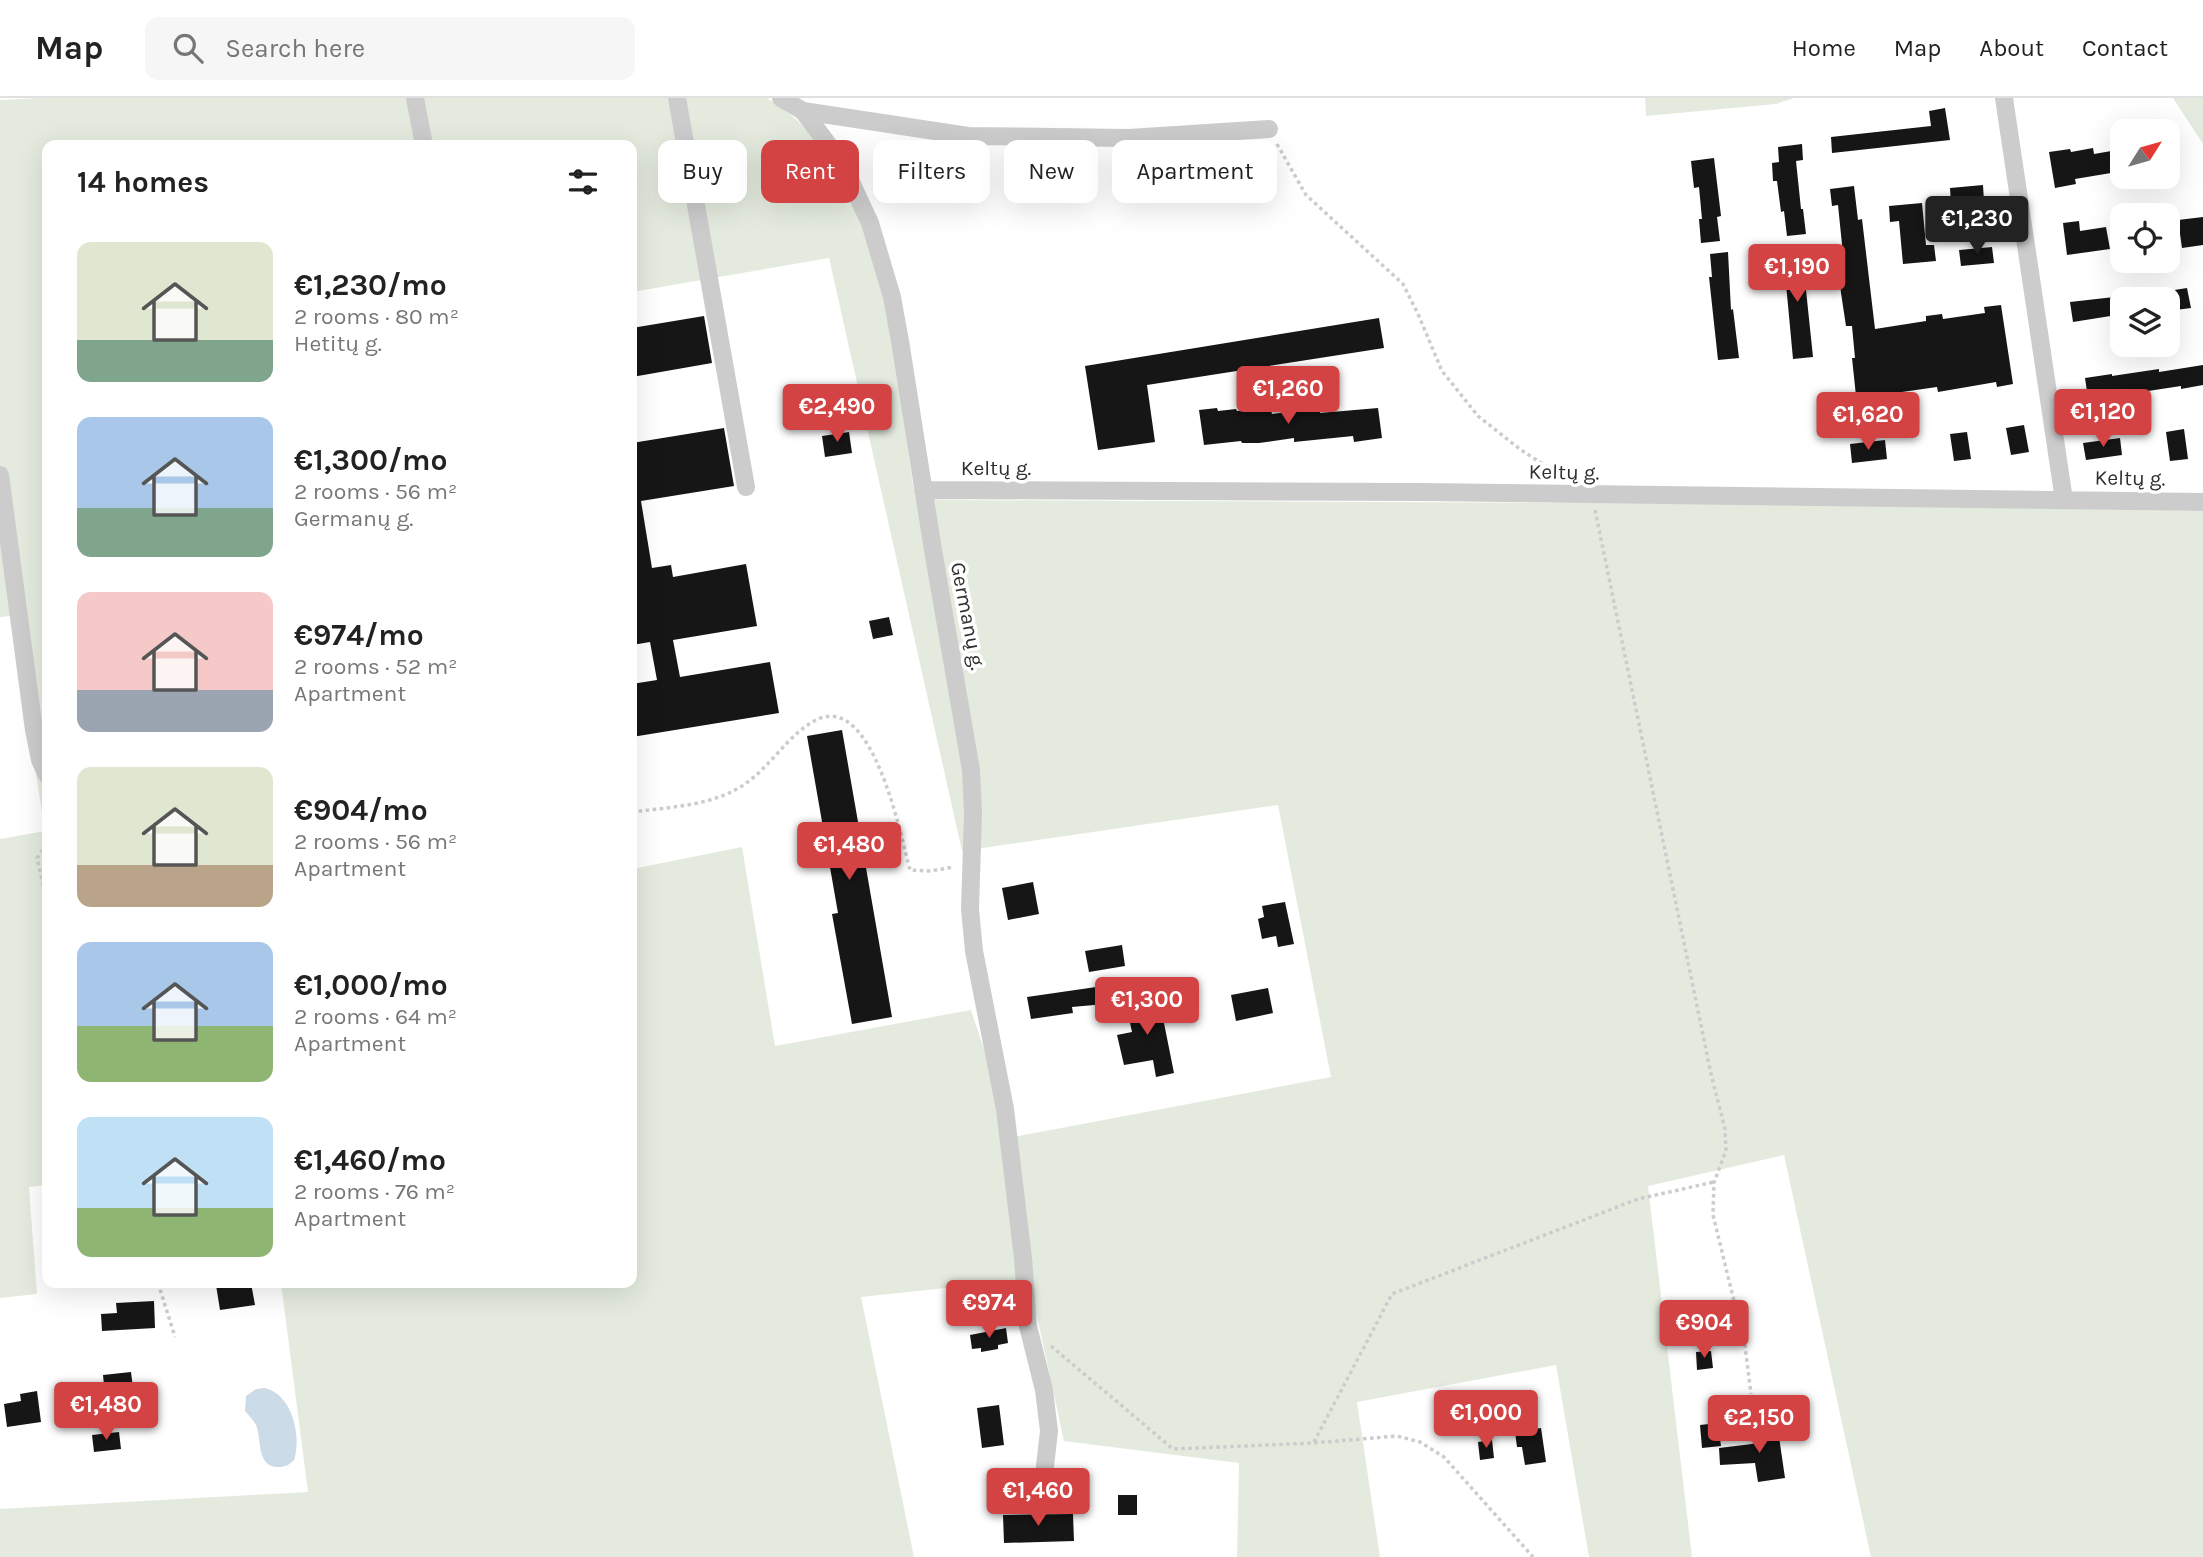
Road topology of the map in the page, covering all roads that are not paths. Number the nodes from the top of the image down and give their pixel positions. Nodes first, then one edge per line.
1 (415, 98) edge
2 (677, 98) edge
3 (781, 98) edge
4 (2004, 98) edge
5 (808, 105) edge
6 (1269, 129) road end
7 (423, 140) edge
8 (0, 475) edge
9 (746, 487) dead end
10 (923, 490) junction
11 (2064, 500) junction
12 (2203, 502) edge
13 (42, 764) edge
14 (1044, 1475) dead end

1 - 7 street
2 - 9 street
3 - 5 street
4 - 11 street
5 - 6 street
5 - 10 street, Germanų g.
8 - 13 street
10 - 11 street, Keltų g.
10 - 14 street, Germanų g.
11 - 12 street, Keltų g.

